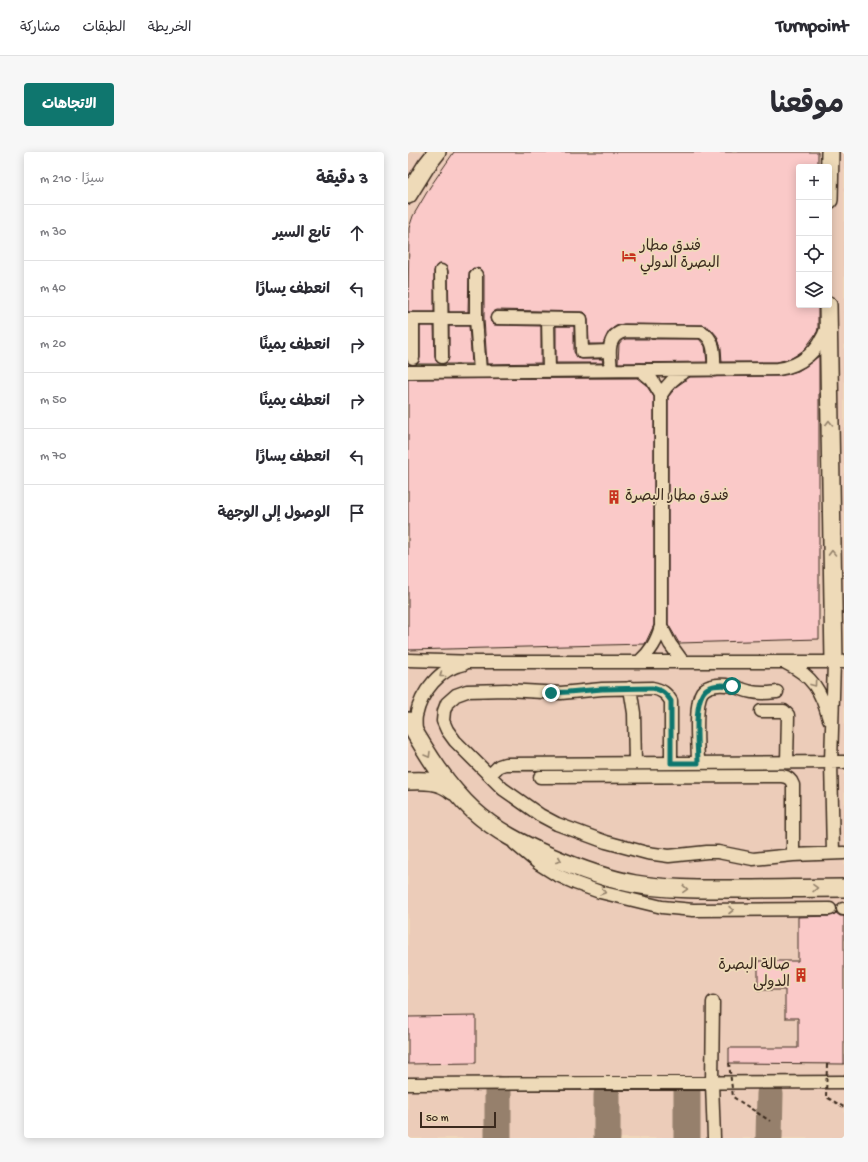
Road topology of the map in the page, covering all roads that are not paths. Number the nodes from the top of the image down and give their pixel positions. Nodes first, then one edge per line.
1 (437, 152) edge
2 (830, 152) edge
3 (830, 164) edge
4 (408, 195) edge
5 (441, 271) dead end
6 (476, 275) dead end
7 (828, 308) edge
8 (476, 318) junction
9 (497, 318) dead end
10 (548, 318) junction
11 (411, 319) edge
12 (442, 319) junction
13 (828, 326) junction
14 (609, 351) junction
15 (442, 357) dead end
16 (413, 358) dead end
17 (611, 370) junction
18 (640, 370) junction
19 (689, 370) junction
20 (714, 370) junction
21 (480, 371) junction
22 (549, 371) junction
23 (408, 372) edge
24 (662, 395) junction
25 (661, 626) junction
26 (408, 660) edge
27 (784, 661) junction
28 (477, 662) junction
29 (639, 662) junction
30 (683, 662) junction
31 (839, 662) edge
32 (630, 688) junction
33 (777, 692) dead end
34 (761, 711) dead end
35 (412, 728) edge
36 (832, 732) junction
37 (787, 762) junction
38 (831, 762) junction
39 (844, 762) edge
40 (635, 763) junction
41 (671, 763) junction
42 (698, 763) junction
43 (490, 775) junction
44 (540, 776) dead end
45 (408, 781) edge
46 (464, 800) junction
47 (499, 830) junction
48 (838, 853) edge
49 (793, 855) junction
50 (844, 888) edge
51 (830, 909) dead end
52 (713, 1002) dead end
53 (844, 1082) edge
54 (712, 1083) junction
55 (408, 1084) edge
56 (714, 1138) edge

1 - 4 highway
2 - 3 highway
5 - 12 lane
6 - 8 lane
7 - 13 highway
8 - 12 lane
8 - 21 lane
9 - 10 lane
10 - 14 lane
10 - 22 lane
11 - 12 lane
11 - 16 lane
12 - 15 lane
13 - 20 lane
31 -> 13 highway
14 - 17 lane
14 - 20 lane
17 - 18 lane
17 - 22 lane
18 - 19 lane
18 - 24 lane
19 - 20 lane
19 - 24 lane
21 - 22 lane
21 - 23 lane
24 - 25 lane
25 - 29 lane
25 - 30 lane
26 - 28 lane
27 - 30 lane
27 - 31 lane
27 -> 36 lane
28 - 29 lane
28 -> 35 lane
29 - 30 lane
31 - 36 lane
32 - 40 lane
32 - 41 lane
32 - 43 lane
33 - 42 lane
34 - 37 lane
35 -> 46 highway
36 - 38 lane
37 - 38 lane
37 - 42 lane
38 - 39 lane
38 - 48 lane
40 - 41 lane
40 - 43 lane
41 - 42 lane
43 - 49 lane
44 - 49 lane
45 - 46 highway
46 - 47 highway
47 -> 50 highway
47 -> 51 lane
48 - 49 lane
52 - 54 lane
53 - 54 lane
54 - 55 lane
54 - 56 lane

